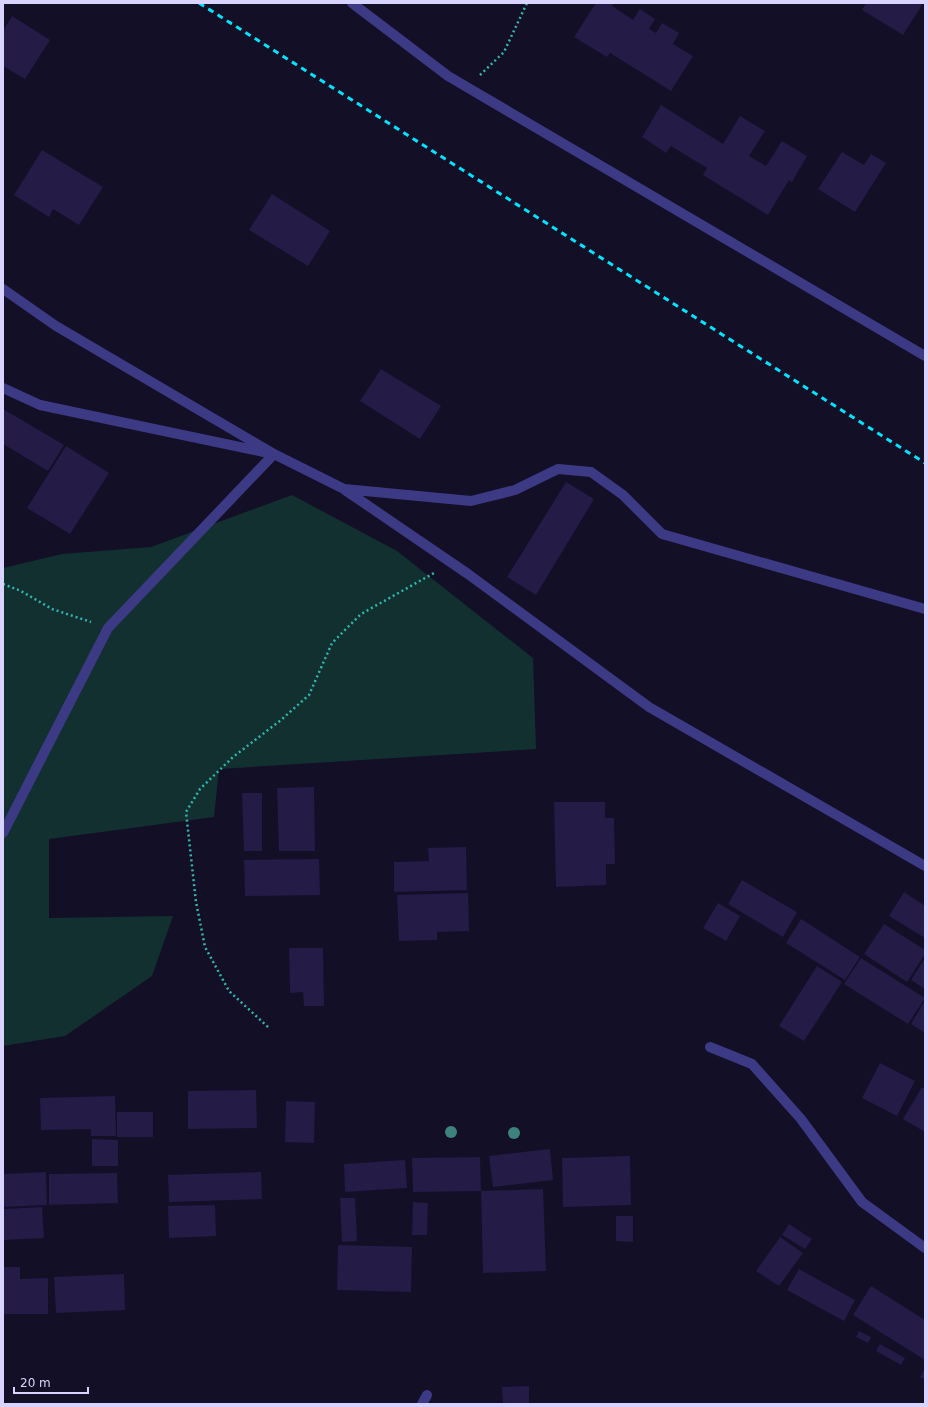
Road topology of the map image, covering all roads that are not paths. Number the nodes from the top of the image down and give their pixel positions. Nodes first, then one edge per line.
1 (352, 3) edge
2 (3, 289) edge
3 (925, 356) edge
4 (3, 388) edge
5 (274, 454) junction
6 (344, 489) junction
7 (925, 609) edge
8 (3, 833) edge
9 (925, 866) edge
10 (710, 1047) dead end
11 (925, 1248) edge

1 - 3 street
2 - 5 street
4 - 5 street
5 - 6 street
5 - 8 street
6 - 7 street
6 - 9 street
10 - 11 street

